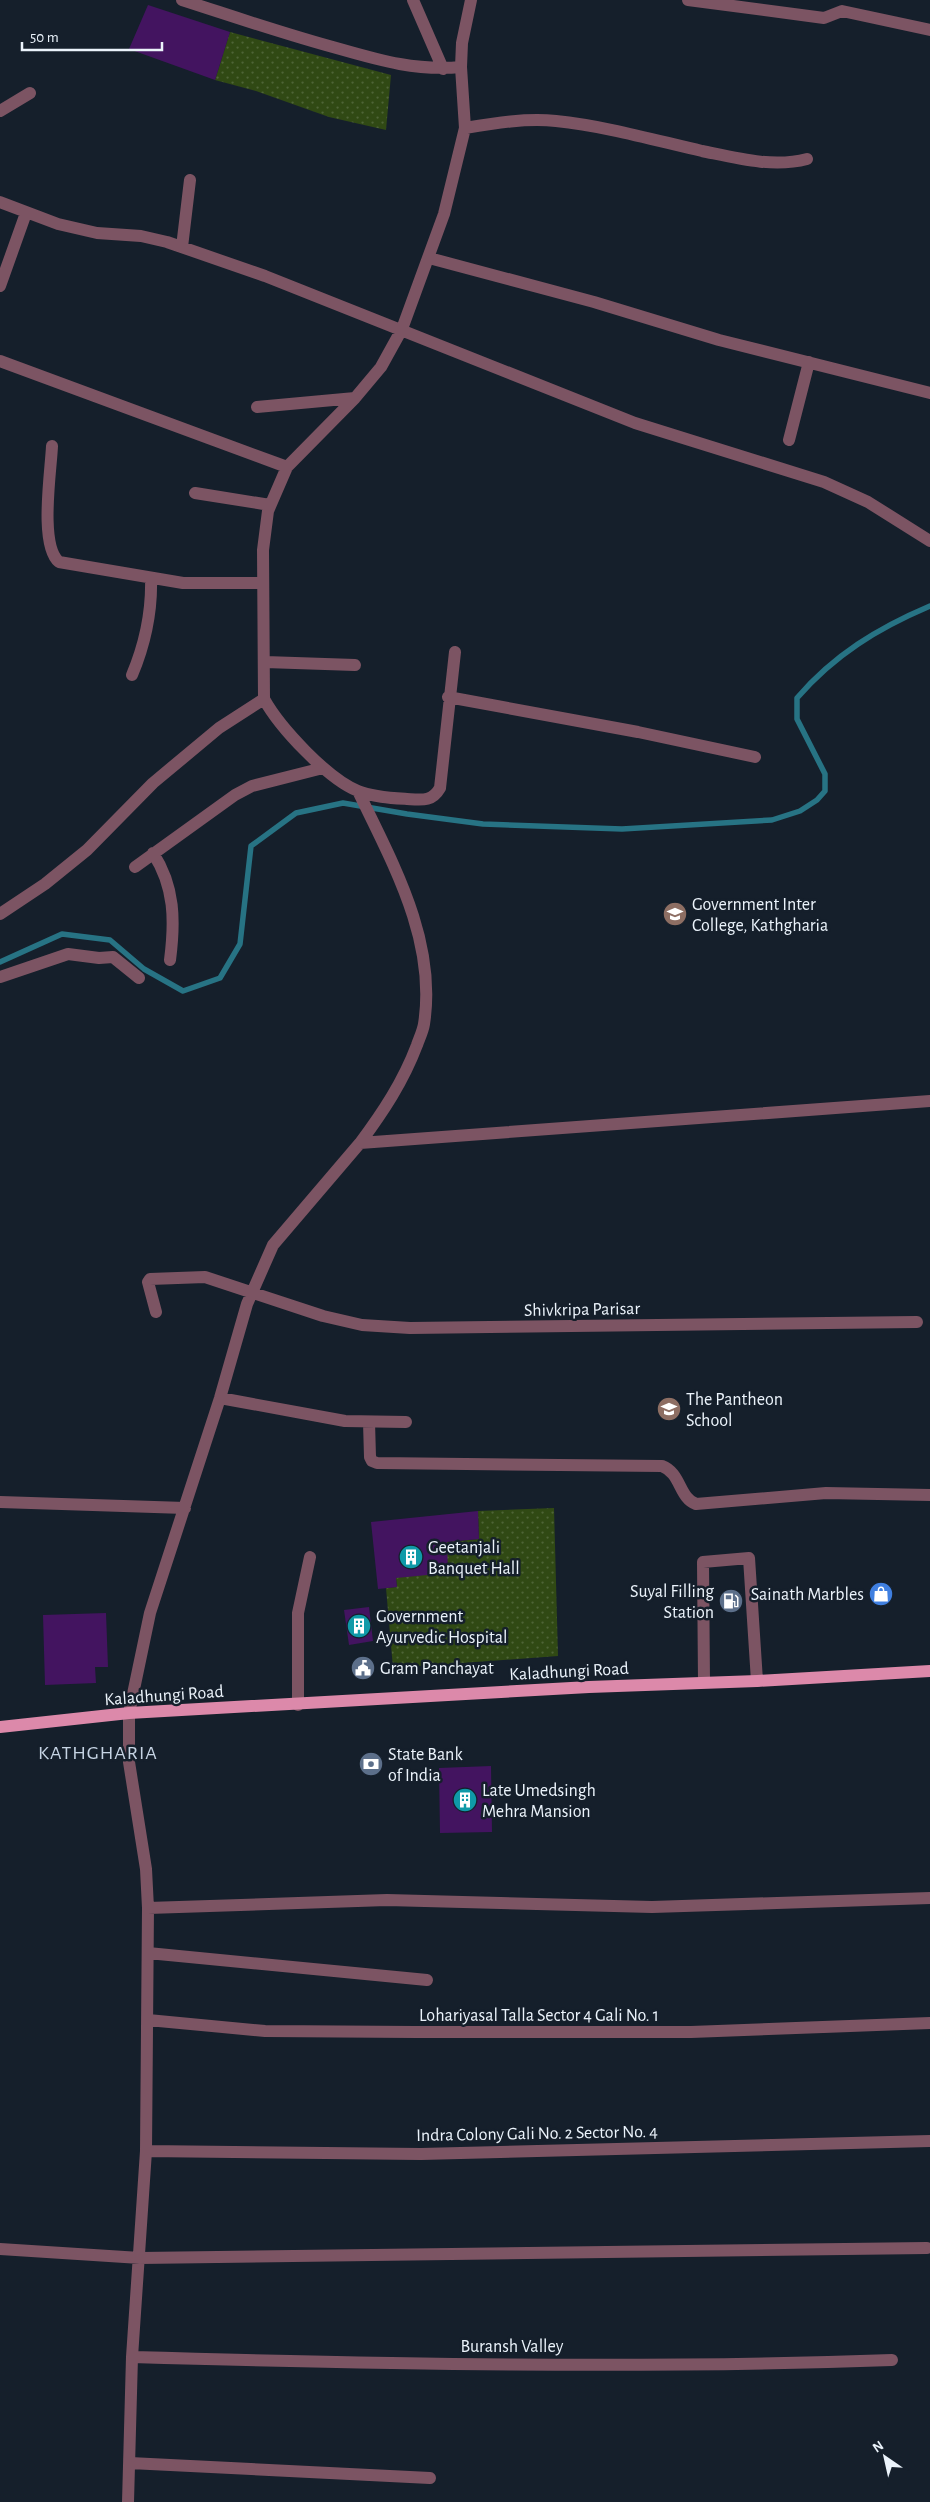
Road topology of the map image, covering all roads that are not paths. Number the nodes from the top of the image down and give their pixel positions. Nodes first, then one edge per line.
1 (182, 0) edge
2 (413, 0) edge
3 (471, 0) edge
4 (688, 0) edge
5 (843, 6) edge
6 (930, 30) edge
7 (461, 67) junction
8 (443, 69) junction
9 (30, 93) dead end
10 (0, 111) edge
11 (466, 128) junction
12 (807, 159) dead end
13 (190, 180) dead end
14 (0, 202) edge
15 (26, 213) junction
16 (182, 247) junction
17 (429, 258) junction
18 (0, 286) edge
19 (402, 328) junction
20 (0, 361) edge
21 (808, 362) junction
22 (930, 393) edge
23 (355, 398) junction
24 (257, 407) dead end
25 (789, 440) dead end
26 (52, 446) dead end
27 (288, 467) junction
28 (195, 494) dead end
29 (270, 506) junction
30 (930, 541) edge
31 (151, 578) junction
32 (263, 583) junction
33 (454, 652) dead end
34 (265, 662) junction
35 (355, 665) dead end
36 (132, 675) dead end
37 (448, 697) junction
38 (264, 699) junction
39 (755, 757) dead end
40 (323, 768) junction
41 (358, 791) junction
42 (152, 853) junction
43 (135, 866) dead end
44 (0, 914) edge
45 (170, 960) dead end
46 (0, 977) edge
47 (139, 978) dead end
48 (930, 1101) edge
49 (360, 1143) junction
50 (252, 1292) junction
51 (156, 1312) dead end
52 (917, 1322) dead end
53 (220, 1398) junction
54 (370, 1422) junction
55 (406, 1422) dead end
56 (930, 1495) edge
57 (0, 1502) edge
58 (184, 1508) junction
59 (310, 1557) dead end
60 (930, 1671) edge
61 (704, 1682) junction
62 (757, 1682) junction
63 (298, 1704) junction
64 (129, 1713) junction
65 (0, 1727) edge
66 (930, 1898) edge
67 (148, 1908) junction
68 (148, 1953) junction
69 (427, 1980) dead end
70 (148, 2020) junction
71 (930, 2023) edge
72 (930, 2141) edge
73 (146, 2151) junction
74 (927, 2248) dead end
75 (0, 2249) edge
76 (140, 2258) junction
77 (132, 2357) junction
78 (892, 2360) dead end
79 (130, 2463) junction
80 (430, 2478) dead end
81 (128, 2502) edge

1 - 8 street
2 - 8 street
3 - 7 street
4 - 5 street
5 - 6 street
7 - 8 street
7 - 11 street
9 - 10 street
11 - 12 street
11 - 17 street
13 - 16 street
14 - 15 street
15 - 16 street
15 - 18 street
16 - 19 street
17 - 19 street
17 - 21 street
19 - 23 street
19 - 30 street
20 - 27 street
21 - 22 street
21 - 25 street
23 - 24 street
23 - 27 street
26 - 31 street
27 - 29 street
28 - 29 street
29 - 32 street
31 - 32 street
31 - 36 street
32 - 34 street
33 - 37 street
34 - 35 street
34 - 38 street
37 - 39 street
37 - 41 street
38 - 40 street
38 - 44 street
40 - 41 street
40 - 42 street
41 - 49 street
42 - 43 street
42 - 45 street
46 - 47 street
48 - 49 street
49 - 50 street
50 - 51 street, Shivkripa Parisar
50 - 52 street, Shivkripa Parisar
50 - 53 street
53 - 54 street
53 - 58 street
54 - 55 street
54 - 56 street
57 - 58 street
58 - 64 street
59 - 63 street
60 - 62 main road, Kaladhungi Road
61 - 62 main road, Kaladhungi Road
61 - 62 street
61 - 63 main road, Kaladhungi Road
63 - 64 main road, Kaladhungi Road
64 - 65 main road, Kaladhungi Road
64 - 67 street
66 - 67 street
67 - 68 street
68 - 69 street
68 - 70 street
70 - 71 street, Lohariyasal Talla Sector 4 Gali No. 1
70 - 73 street
72 - 73 street, Indra Colony Gali No. 2 Sector No. 4
73 - 76 street
74 - 76 street
75 - 76 street
76 - 77 street
77 - 78 street, Buransh Valley
77 - 79 street
79 - 80 street
79 - 81 street

